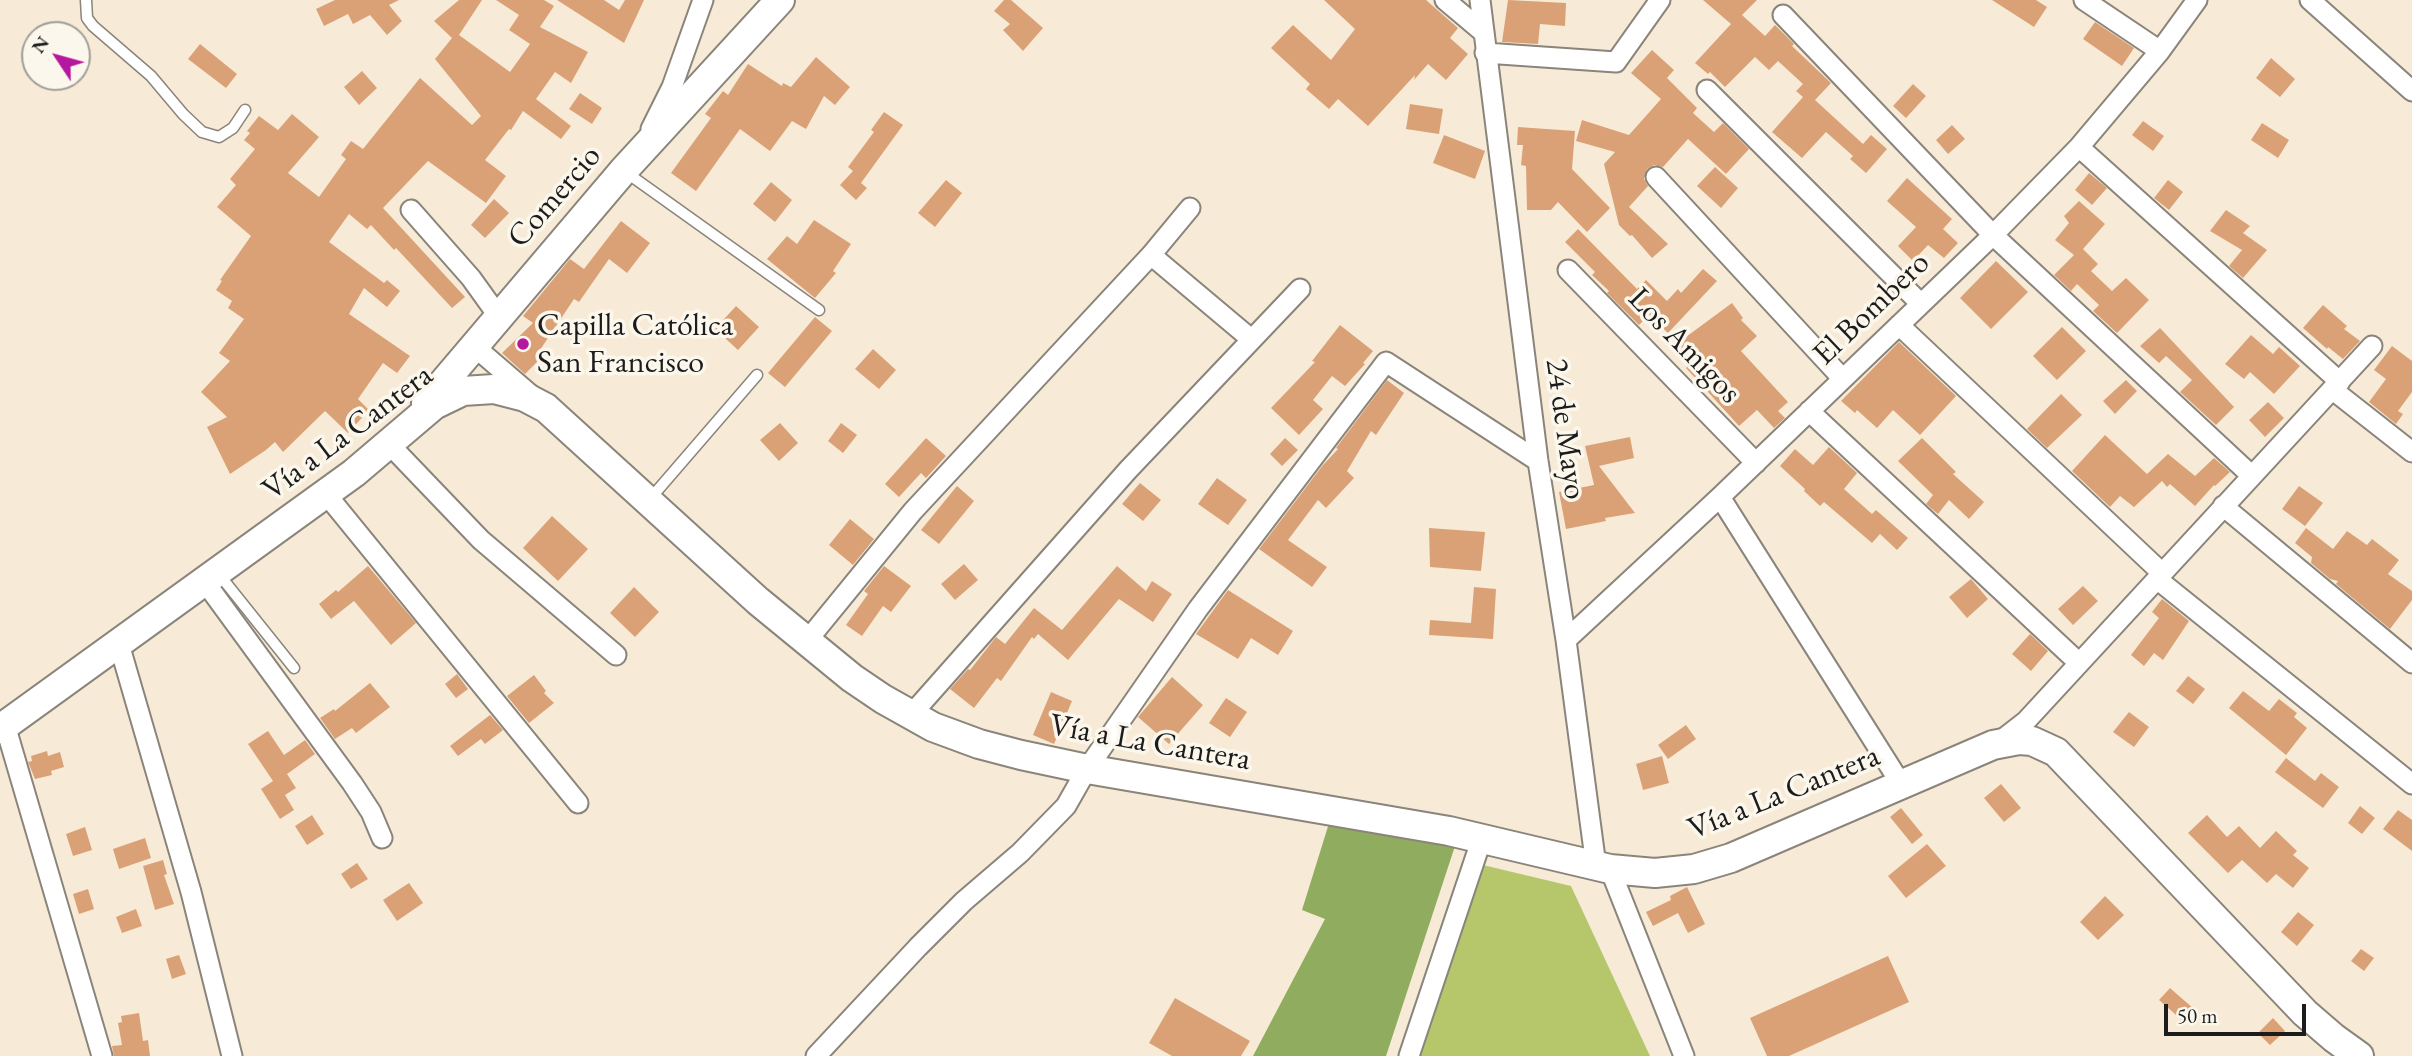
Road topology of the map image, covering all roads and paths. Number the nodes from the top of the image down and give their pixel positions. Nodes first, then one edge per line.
1 (86, 0) edge
2 (703, 0) edge
3 (780, 0) edge
4 (1445, 0) edge
5 (1480, 0) edge
6 (1660, 0) edge
7 (2084, 0) edge
8 (2197, 0) edge
9 (2310, 0) edge
10 (1783, 15) dead end
11 (1483, 32) junction
12 (690, 35) junction
13 (2160, 51) junction
14 (1485, 53) junction
15 (721, 65) junction
16 (1707, 90) dead end
17 (2412, 91) edge
18 (245, 110) dead end
19 (2079, 147) junction
20 (623, 171) junction
21 (1656, 177) dead end
22 (1191, 208) dead end
23 (411, 210) dead end
24 (1993, 235) junction
25 (1151, 255) junction
26 (1568, 270) dead end
27 (1300, 289) dead end
28 (1921, 304) junction
29 (819, 310) dead end
30 (499, 317) junction
31 (1899, 325) junction
32 (1251, 339) junction
33 (2372, 346) dead end
34 (474, 347) junction
35 (757, 375) dead end
36 (1842, 378) junction
37 (2336, 386) junction
38 (546, 408) junction
39 (1809, 411) junction
40 (389, 444) junction
41 (2412, 452) edge
42 (1538, 461) junction
43 (1756, 463) junction
44 (2252, 475) junction
45 (326, 494) junction
46 (1720, 497) junction
47 (649, 500) junction
48 (2223, 506) junction
49 (2160, 576) junction
50 (211, 577) junction
51 (1566, 640) junction
52 (806, 642) junction
53 (119, 644) junction
54 (616, 655) dead end
55 (2079, 663) junction
56 (2412, 663) edge
57 (294, 668) dead end
58 (910, 716) junction
59 (2026, 720) junction
60 (2, 727) edge
61 (1993, 745) junction
62 (2056, 752) junction
63 (1087, 769) junction
64 (2412, 783) edge
65 (1901, 784) junction
66 (578, 803) dead end
67 (382, 838) dead end
68 (1482, 838) junction
69 (1603, 868) junction
70 (102, 1056) edge
71 (232, 1056) edge
72 (816, 1056) edge
73 (1409, 1056) edge
74 (1684, 1056) edge
75 (2359, 1056) edge

1 - 18 lane
2 - 12 street
3 - 15 main road, Comercio
4 - 11 street
5 - 11 street, 24 de Mayo
6 - 14 street
7 - 13 street
8 - 13 street, El Bombero
9 - 17 street
10 - 24 street
11 - 14 street, 24 de Mayo
12 - 15 street
12 - 20 street
13 - 19 street, El Bombero
14 - 42 street, 24 de Mayo
15 - 20 main road, Comercio
16 - 28 street
19 - 24 street, El Bombero
19 - 37 street
20 - 29 lane
20 - 30 main road, Comercio
21 - 36 street
22 - 25 street
23 - 30 street
24 - 28 street, El Bombero
24 - 44 street
25 - 32 street
25 - 52 street
26 - 43 street, Los Amigos
27 - 32 street
28 - 31 street, El Bombero
30 - 34 main road, Comercio
31 - 36 street, El Bombero
31 - 49 street
32 - 58 street
33 - 37 street
34 - 38 street
34 - 40 main road, Comercio
35 - 47 lane
36 - 39 street, El Bombero
37 - 41 street
37 - 44 street
38 - 40 main road, Vía a La Cantera
38 - 47 main road, Vía a La Cantera
39 - 43 street, El Bombero
39 - 55 street
40 - 45 main road, Vía a La Cantera
40 - 54 street
42 - 51 street, 24 de Mayo
42 - 63 street
43 - 46 street, El Bombero
44 - 48 street
45 - 50 main road, Vía a La Cantera
45 - 66 street
46 - 51 street, El Bombero
46 - 65 street
47 - 52 main road, Vía a La Cantera
48 - 49 street
48 - 56 street
49 - 55 street
49 - 64 street
50 - 53 main road, Vía a La Cantera
50 - 57 lane
50 - 67 street
51 - 69 street, 24 de Mayo
52 - 58 main road, Vía a La Cantera
53 - 60 main road, Vía a La Cantera
53 - 71 street
55 - 59 street
58 - 63 main road, Vía a La Cantera
59 - 61 street
59 - 62 street
60 - 70 street
61 - 62 main road, Vía a La Cantera
61 - 65 main road, Vía a La Cantera
62 - 75 main road, Vía a La Cantera
63 - 68 main road, Vía a La Cantera
63 - 72 street
65 - 69 main road, Vía a La Cantera
68 - 69 main road, Vía a La Cantera
68 - 73 street
69 - 74 street, 24 de Mayo

